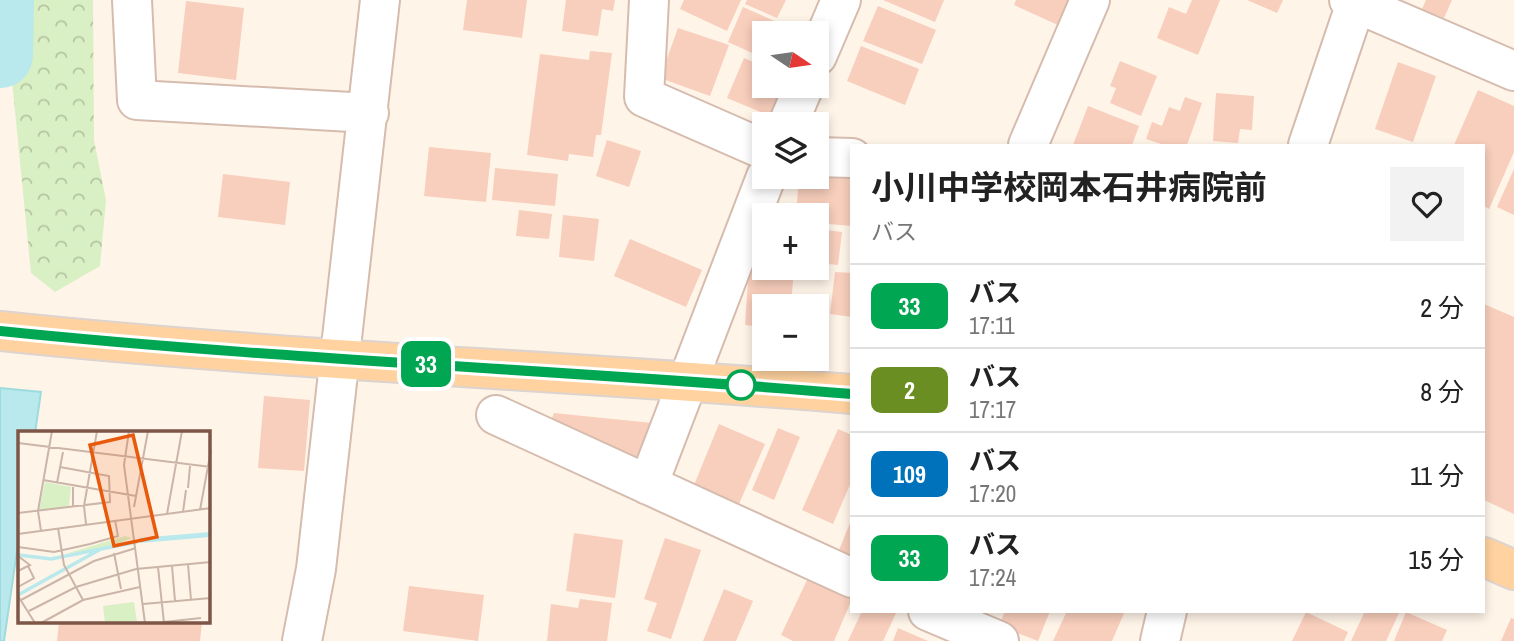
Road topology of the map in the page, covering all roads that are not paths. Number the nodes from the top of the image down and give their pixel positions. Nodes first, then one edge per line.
1 (132, 0) edge
2 (380, 0) edge
3 (649, 0) edge
4 (841, 0) edge
5 (1090, 0) edge
6 (1354, 1) edge
7 (830, 26) edge
8 (1514, 71) edge
9 (369, 113) junction
10 (752, 144) edge
11 (1028, 144) edge
12 (1308, 144) edge
13 (829, 157) edge
14 (850, 158) edge
15 (761, 189) edge
16 (0, 331) edge
17 (338, 359) junction
18 (687, 380) junction
19 (850, 394) edge
20 (496, 415) dead end
21 (648, 485) junction
22 (1485, 557) edge
23 (1514, 570) edge
24 (850, 577) edge
25 (933, 613) edge
26 (1167, 613) edge
27 (302, 641) edge
28 (999, 641) edge
29 (1160, 641) edge

1 - 9 street
2 - 9 street
3 - 10 street
4 - 7 street
5 - 11 street
6 - 8 street
6 - 12 street
9 - 17 street
13 - 14 street
15 - 18 street
16 - 17 main road
17 - 18 main road
17 - 27 street
18 - 19 main road
18 - 21 street
20 - 21 street
21 - 24 street
22 - 23 main road
25 - 28 street
26 - 29 street

